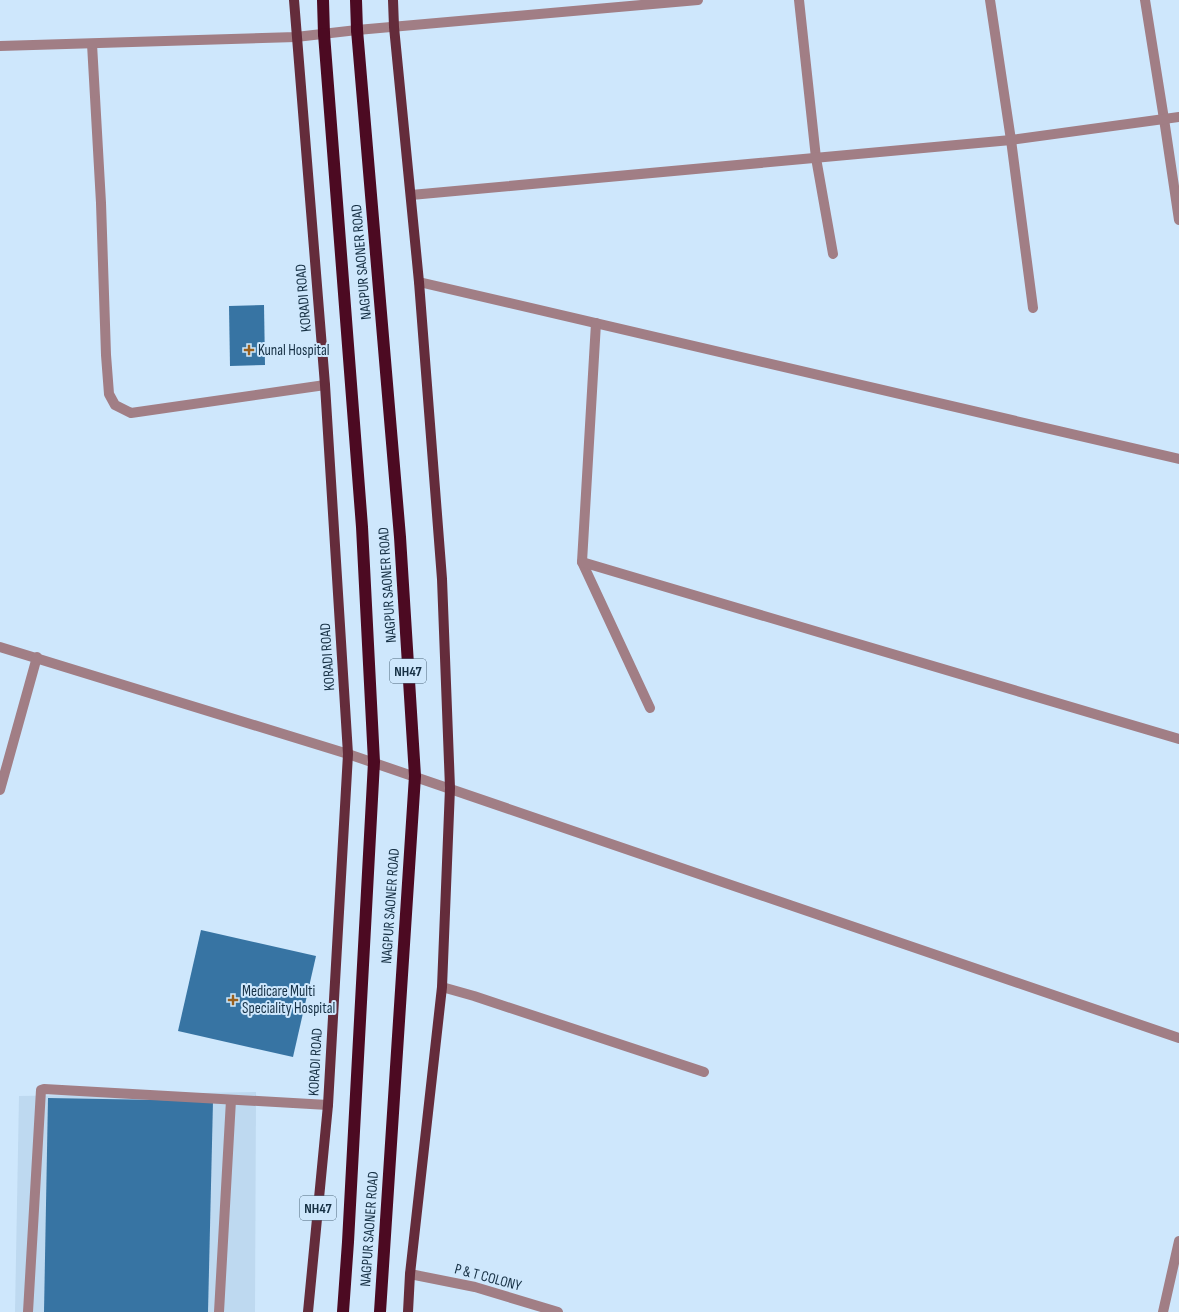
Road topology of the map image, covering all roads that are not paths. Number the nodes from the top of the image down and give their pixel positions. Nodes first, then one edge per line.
1 (294, 0) edge
2 (323, 0) edge
3 (356, 0) edge
4 (393, 0) edge
5 (698, 0) edge
6 (799, 0) edge
7 (990, 0) edge
8 (1145, 0) edge
9 (394, 27) junction
10 (357, 30) junction
11 (324, 34) junction
12 (296, 37) junction
13 (92, 44) junction
14 (0, 46) edge
15 (1179, 117) edge
16 (1164, 119) junction
17 (1011, 140) junction
18 (816, 158) junction
19 (411, 195) junction
20 (1179, 220) edge
21 (833, 254) dead end
22 (419, 282) junction
23 (1033, 308) dead end
24 (596, 323) junction
25 (325, 385) junction
26 (1179, 459) edge
27 (582, 562) junction
28 (0, 646) edge
29 (37, 657) junction
30 (650, 708) dead end
31 (1179, 739) edge
32 (348, 754) junction
33 (450, 788) junction
34 (0, 790) edge
35 (442, 987) junction
36 (1179, 1038) edge
37 (704, 1072) dead end
38 (231, 1100) junction
39 (328, 1105) junction
40 (1179, 1241) edge
41 (410, 1274) junction
42 (28, 1312) edge
43 (219, 1312) edge
44 (308, 1312) edge
45 (343, 1312) edge
46 (380, 1312) edge
47 (408, 1312) edge
48 (558, 1312) edge
49 (1163, 1312) edge

1 - 12 main road, KORADI ROAD / NH47
2 - 11 highway, NAGPUR SAONER ROAD / NH47
3 - 10 highway, NAGPUR SAONER ROAD / NH47
4 - 9 main road
5 - 9 street
6 - 18 street
7 - 17 street
8 - 16 street
9 - 10 street
9 - 19 main road
10 - 11 street
10 - 46 highway, NAGPUR SAONER ROAD / NH47, bridge
11 - 12 street
11 - 45 highway, NAGPUR SAONER ROAD / NH47, bridge
12 - 13 street
12 - 25 main road, KORADI ROAD / NH47
13 - 14 street
13 - 25 street
15 - 16 street
16 - 17 street
16 - 20 street
17 - 18 street
17 - 23 street
18 - 19 street
18 - 21 street
19 - 22 main road
22 - 24 street
22 - 33 main road
24 - 26 street
24 - 27 street
25 - 32 main road, KORADI ROAD / NH47
27 - 30 street
27 - 31 street
28 - 29 street
29 - 32 street
29 - 34 street
32 - 33 street
32 - 39 main road, KORADI ROAD / NH47
33 - 35 main road
33 - 36 street
35 - 37 street
35 - 41 main road
38 - 39 street
38 - 42 street
38 - 43 street
39 - 44 main road, KORADI ROAD / NH47
40 - 49 street
41 - 47 main road
41 - 48 street, P & T COLONY

